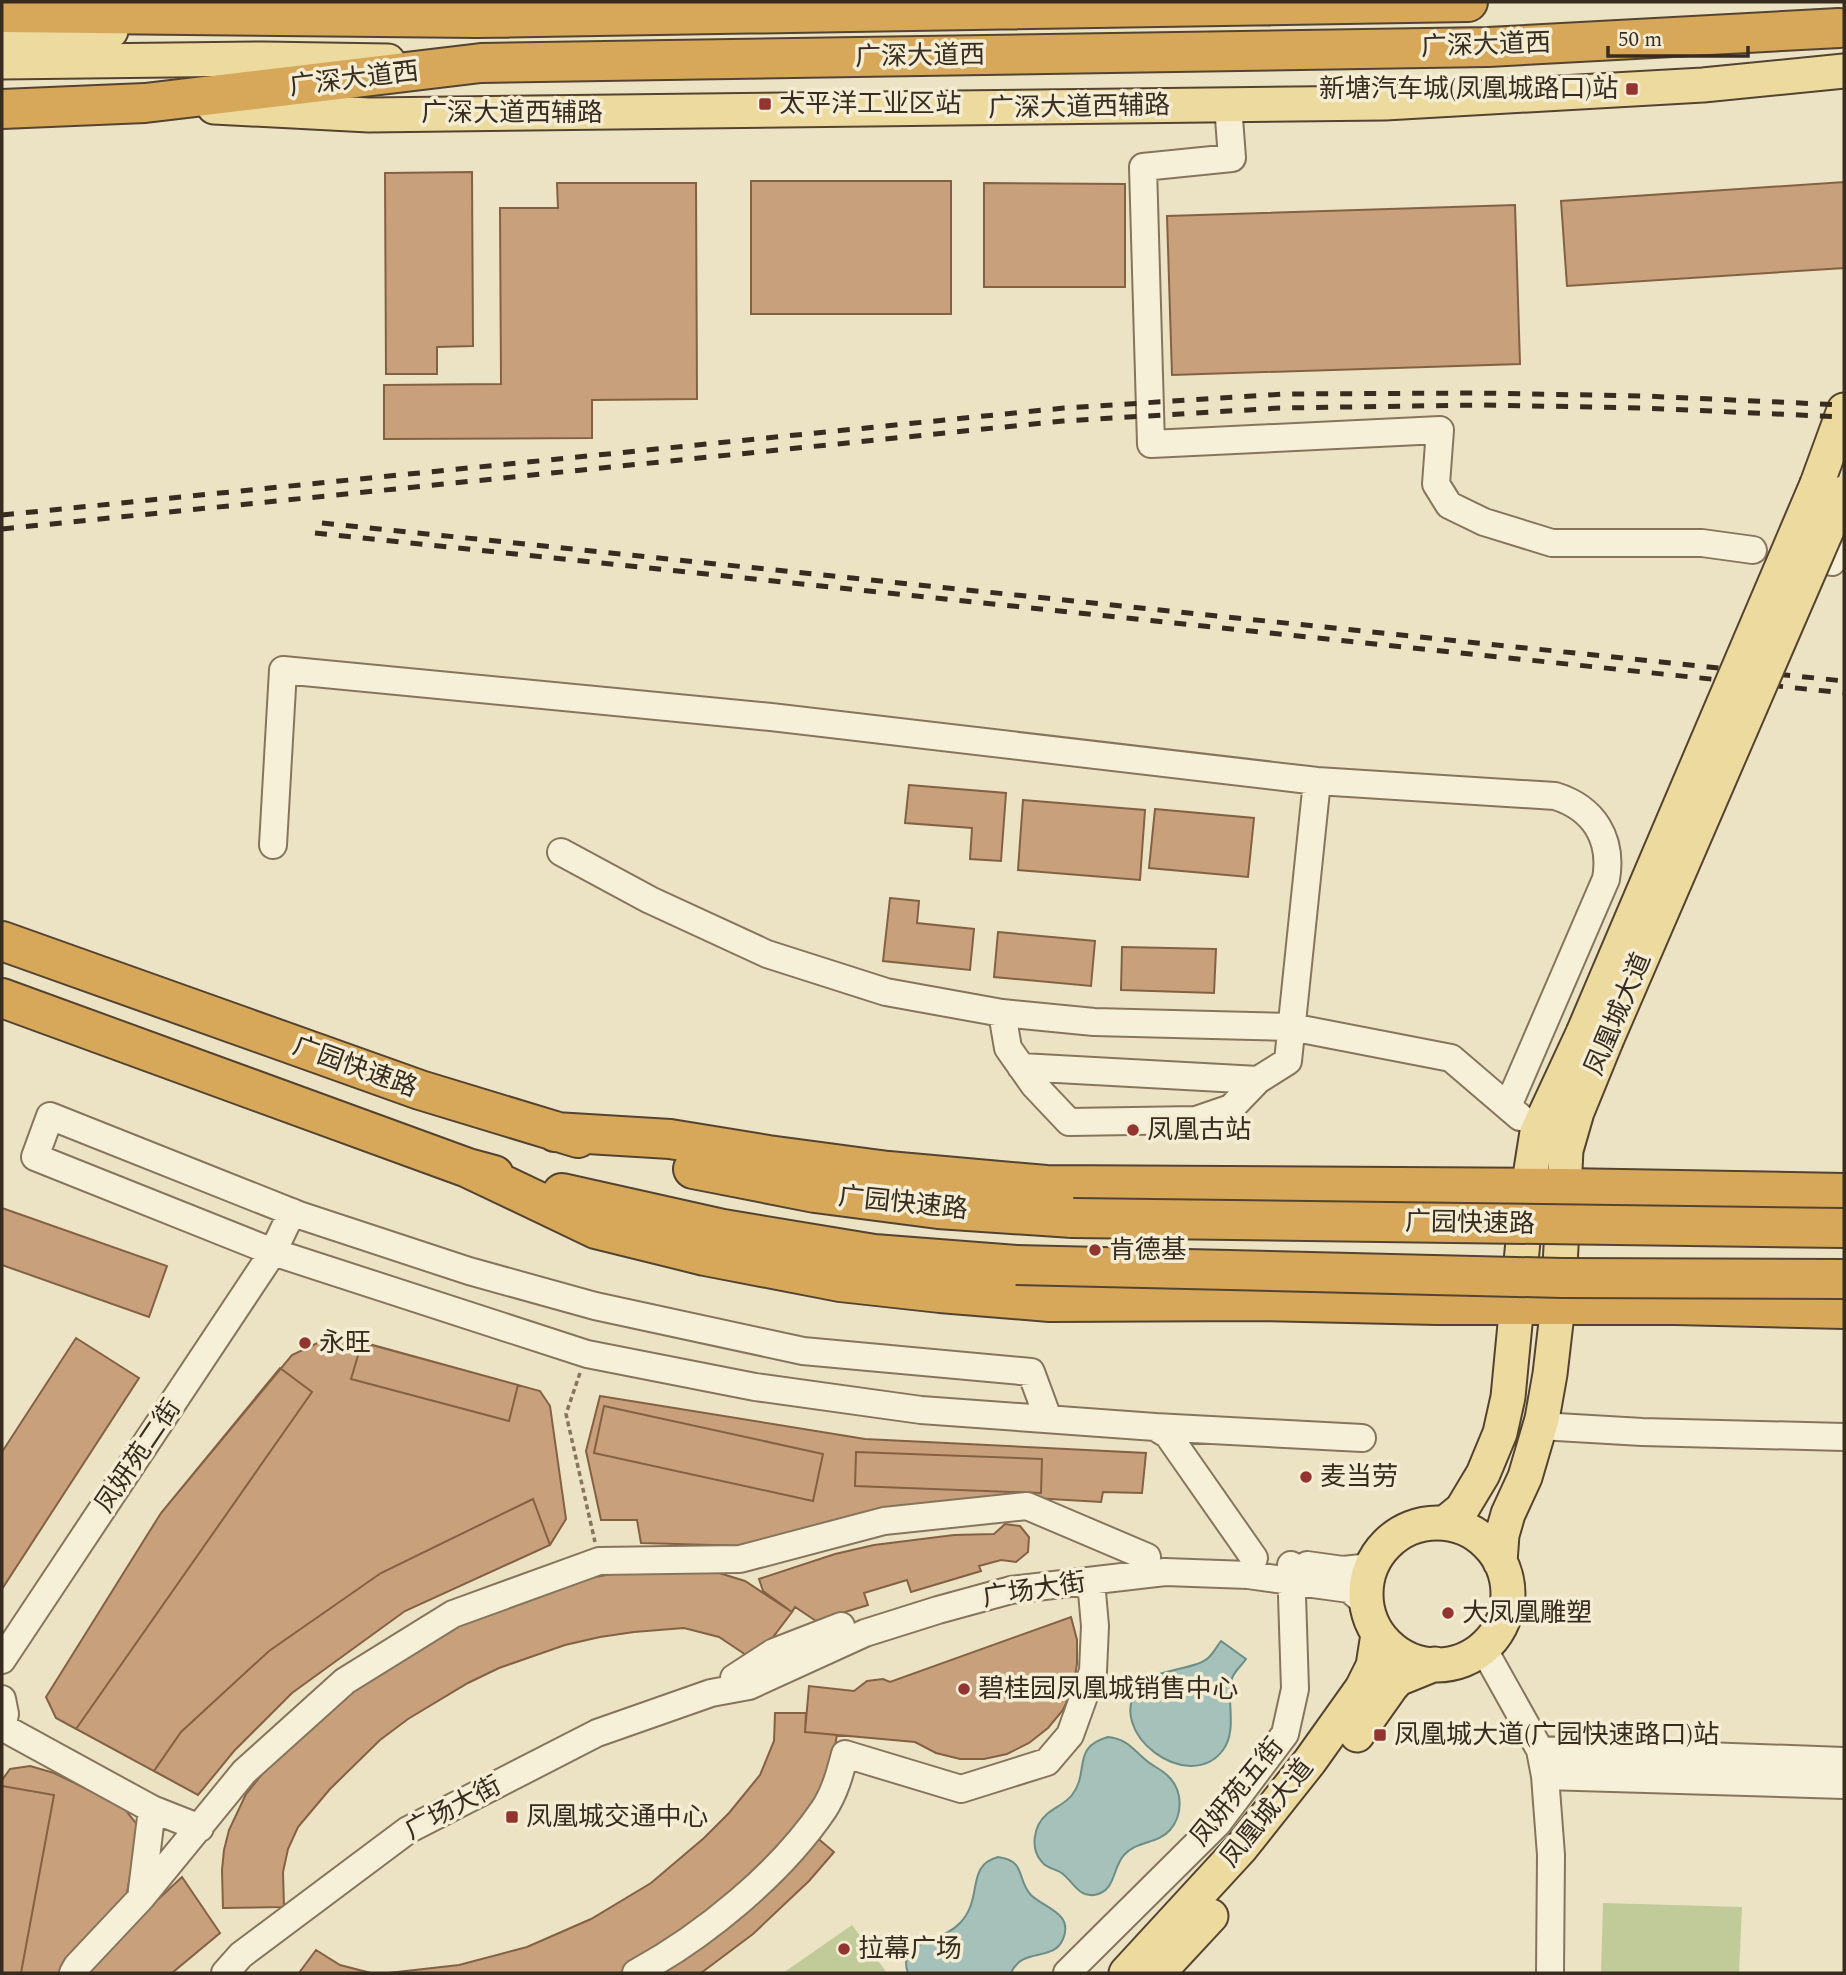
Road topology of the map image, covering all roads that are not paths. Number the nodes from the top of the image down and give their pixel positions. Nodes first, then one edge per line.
1 (297, 2) edge
2 (1468, 2) edge
3 (604, 9) edge
4 (2, 13) edge
5 (98, 14) junction
6 (477, 18) junction
7 (1839, 28) dead end
8 (2, 35) edge
9 (2, 62) edge
10 (481, 63) junction
11 (1844, 71) edge
12 (145, 103) junction
13 (1228, 106) junction
14 (2, 109) edge
15 (1844, 410) edge
16 (1834, 488) edge
17 (1753, 550) dead end
18 (1317, 781) junction
19 (273, 845) dead end
20 (561, 852) dead end
21 (2, 941) edge
22 (2, 998) edge
23 (1002, 1013) junction
24 (1291, 1027) junction
25 (1595, 1037) junction
26 (1021, 1067) junction
27 (1258, 1080) junction
28 (1508, 1106) junction
29 (555, 1132) junction
30 (1538, 1132) junction
31 (468, 1168) junction
32 (1546, 1189) junction
33 (1844, 1193) edge
34 (292, 1213) junction
35 (1844, 1228) edge
36 (274, 1252) junction
37 (1844, 1279) edge
38 (1558, 1305) junction
39 (1517, 1306) junction
40 (1844, 1309) edge
41 (1048, 1418) junction
42 (1540, 1426) junction
43 (1155, 1427) junction
44 (1844, 1437) edge
45 (1362, 1438) dead end
46 (1446, 1523) junction
47 (1147, 1558) junction
48 (1254, 1558) junction
49 (1500, 1562) junction
50 (1371, 1567) junction
51 (1290, 1572) junction
52 (1091, 1581) junction
53 (1372, 1619) junction
54 (1483, 1648) junction
55 (2, 1660) edge
56 (1434, 1664) junction
57 (711, 1693) junction
58 (2, 1699) edge
59 (2, 1728) edge
60 (1540, 1750) junction
61 (1844, 1761) edge
62 (1545, 1776) junction
63 (1844, 1785) edge
64 (152, 1809) junction
65 (200, 1828) junction
66 (141, 1898) junction
67 (74, 1973) edge
68 (226, 1973) edge
69 (636, 1973) edge
70 (1067, 1973) edge
71 (1126, 1973) edge
72 (1158, 1973) edge
73 (1550, 1973) edge

1 - 5 main road
2 - 3 highway, 广深大道西
3 - 6 highway, 广深大道西
4 - 5 highway, 广深大道西
5 - 6 highway, 广深大道西
6 - 8 main road
7 - 10 highway, 广深大道西
9 - 10 main road
10 - 12 highway, 广深大道西
11 - 13 main road, 广深大道西辅路
12 - 13 main road, 广深大道西辅路
12 - 14 highway, 广深大道西
13 - 17 street
15 - 16 main road, 凤凰城大道
16 - 25 main road, 凤凰城大道, bridge
18 - 19 street
18 - 24 street
18 - 28 street
20 - 23 street
21 - 29 highway, 广园快速路
22 - 31 highway, 广园快速路
23 - 24 street
23 - 26 street
24 - 27 street
24 - 28 street
25 - 30 main road, 凤凰城大道
25 - 32 main road, 凤凰城大道
26 - 27 street
26 - 27 street
28 - 30 street
29 - 32 highway
29 - 35 highway, 广园快速路, bridge
30 - 32 main road, 凤凰城大道
31 - 37 highway, 广园快速路, bridge
31 - 39 highway
32 - 33 highway
32 - 38 main road, 凤凰城大道
32 - 39 main road, 凤凰城大道
34 - 36 street, 凤妍苑二街
34 - 36 street
34 - 41 street
36 - 41 street
36 - 55 street, 凤妍苑二街
38 - 39 highway
38 - 40 highway
38 - 42 main road, 凤凰城大道
39 - 46 main road, 凤凰城大道
41 - 43 street
42 - 44 street
42 - 49 main road, 凤凰城大道
43 - 45 street
43 - 48 street
46 - 49 main road
46 - 50 main road
47 - 48 street, 广场大街
47 - 57 street, 广场大街
47 - 65 street
48 - 51 street, 广场大街
49 - 54 main road
50 - 51 street
50 - 53 main road
51 - 52 street, 广场大街
51 - 53 street, 广场大街
51 - 70 street, 凤妍苑五街
52 - 57 street, 广场大街
52 - 69 street
53 - 56 main road
53 - 71 main road, 凤凰城大道
54 - 56 main road
54 - 60 street
56 - 72 main road, 凤凰城大道
57 - 68 street, 广场大街
58 - 59 street
59 - 64 street
60 - 61 street
60 - 62 street
62 - 63 street
62 - 73 street
64 - 65 street
64 - 66 street
65 - 66 street
66 - 67 street

